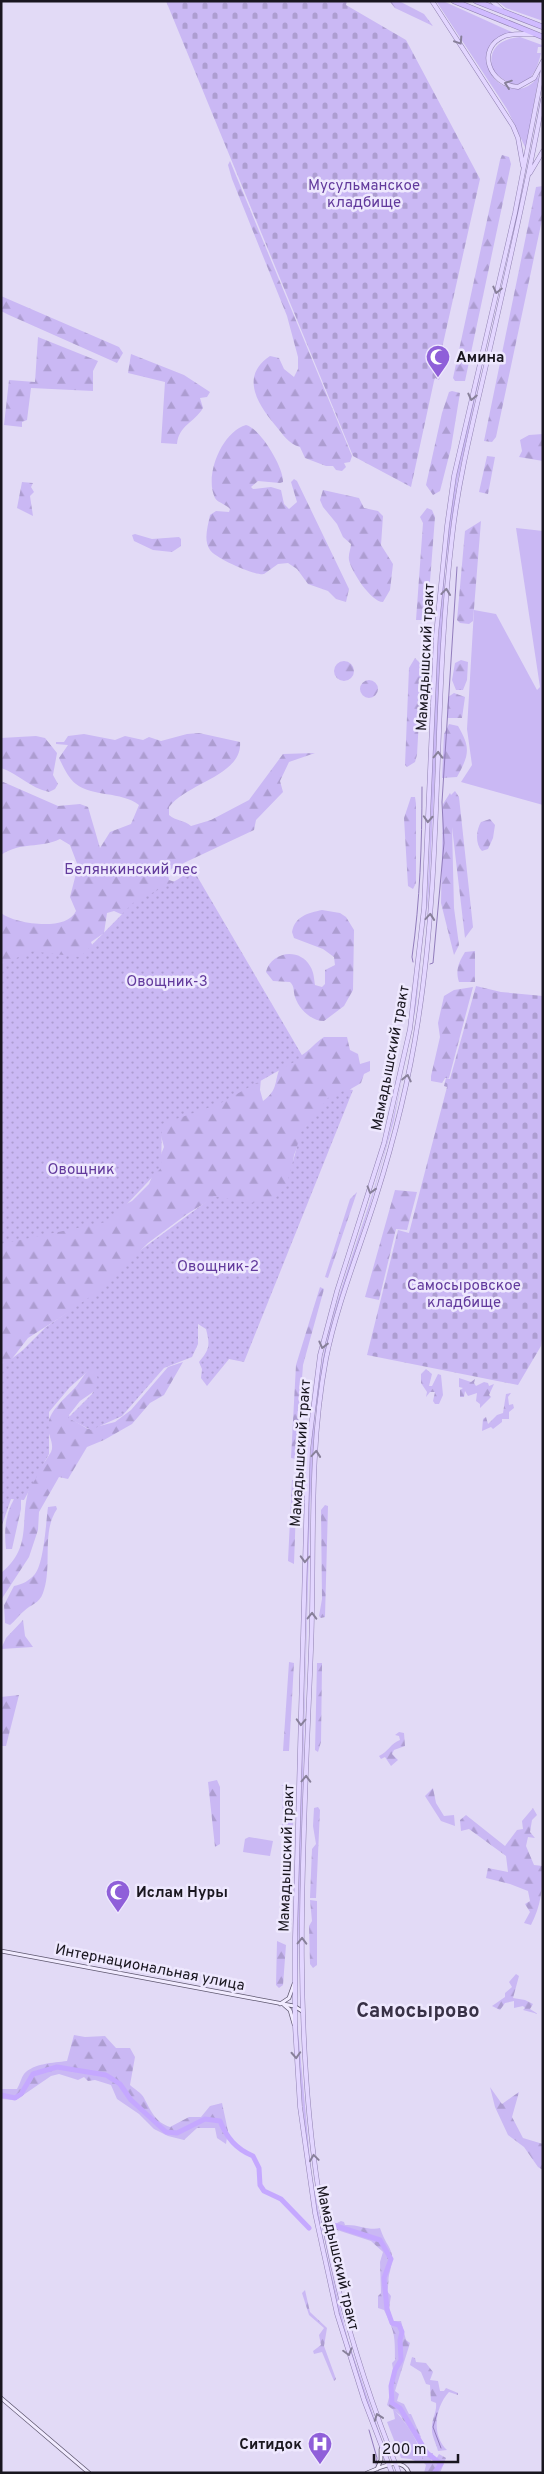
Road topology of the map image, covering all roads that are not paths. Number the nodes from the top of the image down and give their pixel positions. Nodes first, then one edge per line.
1 (432, 1) edge
2 (454, 1) edge
3 (476, 1) edge
4 (492, 1) edge
5 (509, 15) junction
6 (543, 27) edge
7 (535, 34) junction
8 (543, 37) edge
9 (543, 61) edge
10 (543, 69) edge
11 (543, 99) edge
12 (543, 151) edge
13 (523, 174) junction
14 (526, 185) junction
15 (1, 1951) edge
16 (294, 1983) junction
17 (281, 2004) junction
18 (294, 2006) junction
19 (302, 2010) junction
20 (294, 2026) junction
21 (1, 2398) edge
22 (381, 2445) junction
23 (395, 2463) junction
24 (389, 2465) junction
25 (376, 2469) junction
26 (89, 2473) edge
27 (367, 2473) edge
28 (392, 2473) edge
29 (399, 2473) edge
30 (409, 2473) edge

1 -> 13 main road
2 - 7 highway
3 - 5 highway
4 - 5 main road
5 - 6 highway
7 - 8 highway
9 -> 7 main road
10 - 13 main road, Мамадышский тракт
11 - 14 main road
12 - 14 main road
13 -> 16 main road, Мамадышский тракт
19 -> 14 main road, Мамадышский тракт
15 - 17 street, Интернациональная улица
16 - 17 street
16 - 18 main road, Мамадышский тракт
17 - 18 street, Интернациональная улица
17 - 20 street
18 - 19 street, Интернациональная улица
18 - 20 main road, Мамадышский тракт
23 -> 19 main road, Мамадышский тракт
20 -> 22 main road, Мамадышский тракт
21 - 26 street
22 - 24 main road, Мамадышский тракт
22 - 25 street
23 - 24 street
23 - 29 main road, Мамадышский тракт
23 - 30 street
24 - 25 street
24 - 28 main road, Мамадышский тракт
25 - 27 street

